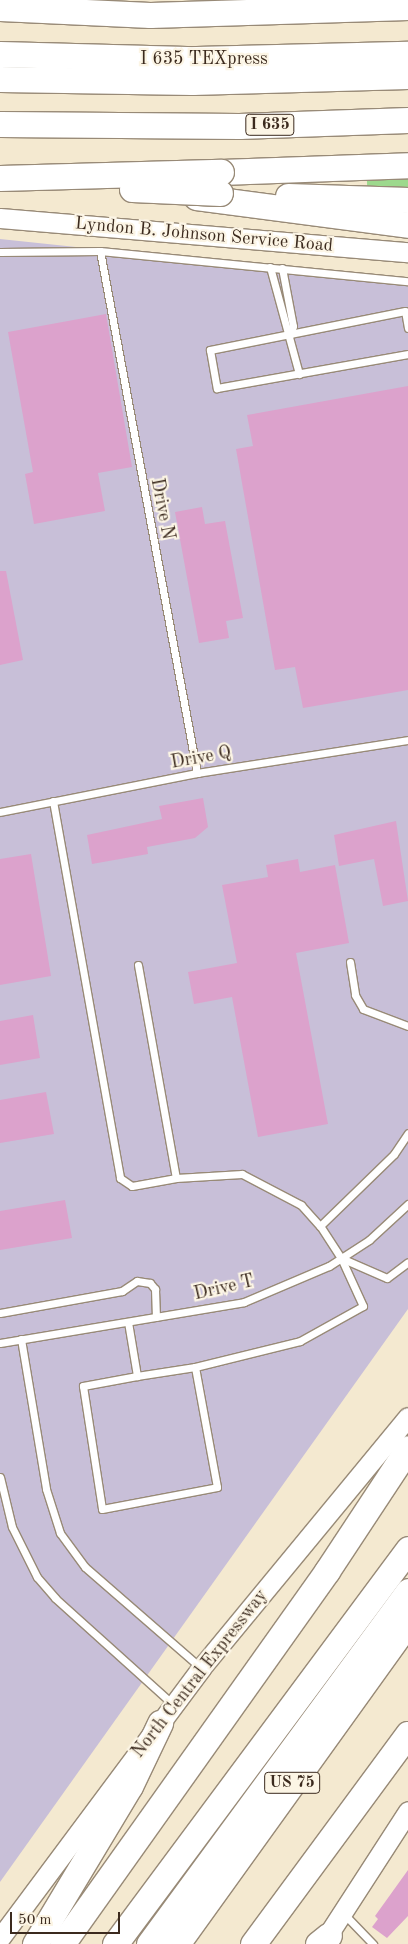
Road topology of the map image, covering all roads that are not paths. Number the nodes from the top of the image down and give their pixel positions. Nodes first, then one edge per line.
1 (133, 0) edge
2 (408, 7) edge
3 (0, 8) edge
4 (97, 14) junction
5 (0, 54) edge
6 (408, 54) edge
7 (408, 76) edge
8 (0, 79) edge
9 (408, 120) edge
10 (0, 124) edge
11 (408, 165) edge
12 (0, 170) edge
13 (0, 180) edge
14 (408, 200) edge
15 (0, 218) edge
16 (408, 226) edge
17 (100, 251) junction
18 (0, 252) edge
19 (408, 252) edge
20 (270, 267) junction
21 (282, 268) junction
22 (408, 281) edge
23 (406, 311) edge
24 (408, 328) edge
25 (290, 335) junction
26 (408, 354) edge
27 (298, 374) junction
28 (408, 740) edge
29 (197, 773) junction
30 (52, 801) junction
31 (0, 812) edge
32 (350, 962) dead end
33 (138, 965) dead end
34 (408, 1026) edge
35 (408, 1134) edge
36 (176, 1178) junction
37 (408, 1204) edge
38 (320, 1226) junction
39 (341, 1258) junction
40 (408, 1262) edge
41 (0, 1313) edge
42 (156, 1317) junction
43 (128, 1322) junction
44 (21, 1339) junction
45 (0, 1343) edge
46 (194, 1368) junction
47 (137, 1376) junction
48 (408, 1417) edge
49 (408, 1448) edge
50 (0, 1477) edge
51 (408, 1534) edge
52 (408, 1549) edge
53 (392, 1571) junction
54 (408, 1592) edge
55 (408, 1623) edge
56 (201, 1668) junction
57 (167, 1714) junction
58 (408, 1734) edge
59 (408, 1811) edge
60 (182, 1901) junction
61 (344, 1914) junction
62 (68, 1935) edge
63 (0, 1938) edge
64 (323, 1941) edge
65 (35, 1944) edge
66 (115, 1944) edge
67 (149, 1944) edge
68 (154, 1944) edge
69 (177, 1944) edge
70 (253, 1944) edge
71 (373, 1944) edge

1 - 4 highway
2 - 4 highway
3 - 4 highway
5 - 6 highway, I 635 TEXpress
7 - 8 highway, I 635 TEXpress
9 - 10 highway, I 635
11 - 13 highway, bridge
12 - 16 highway
13 - 14 highway, bridge
15 - 19 main road, Lyndon B. Johnson Service Road
17 - 18 lane
17 - 20 lane
17 - 29 lane, Drive N
20 - 21 lane
20 - 25 lane
21 - 22 lane
21 - 25 lane
23 - 24 lane
23 - 25 lane
25 - 27 lane
25 - 27 lane
26 - 27 lane
28 - 29 lane, Drive Q
29 - 30 lane, Drive Q
30 - 31 lane, Drive Q
30 - 36 lane
32 - 34 lane
33 - 36 lane
35 - 38 lane
36 - 38 lane
37 - 39 lane, Drive T
38 - 39 lane
39 - 40 lane
39 - 42 lane, Drive T
39 - 46 lane
41 - 42 lane
42 - 43 lane, Drive T
43 - 44 lane, Drive T
43 - 47 lane
44 - 45 lane, Drive T
44 - 56 lane
46 - 47 lane
46 - 47 lane
48 - 56 main road, North Central Expressway
49 - 62 highway
50 - 57 lane
51 - 53 highway
52 - 53 highway, US 75
53 - 66 highway, US 75
54 - 60 highway
55 - 69 highway, US 75
56 - 57 main road, North Central Expressway
57 - 63 main road, North Central Expressway
57 - 65 highway
58 - 70 highway
59 - 61 main road
60 - 67 highway
60 - 68 highway
61 - 64 main road
61 - 71 lane

